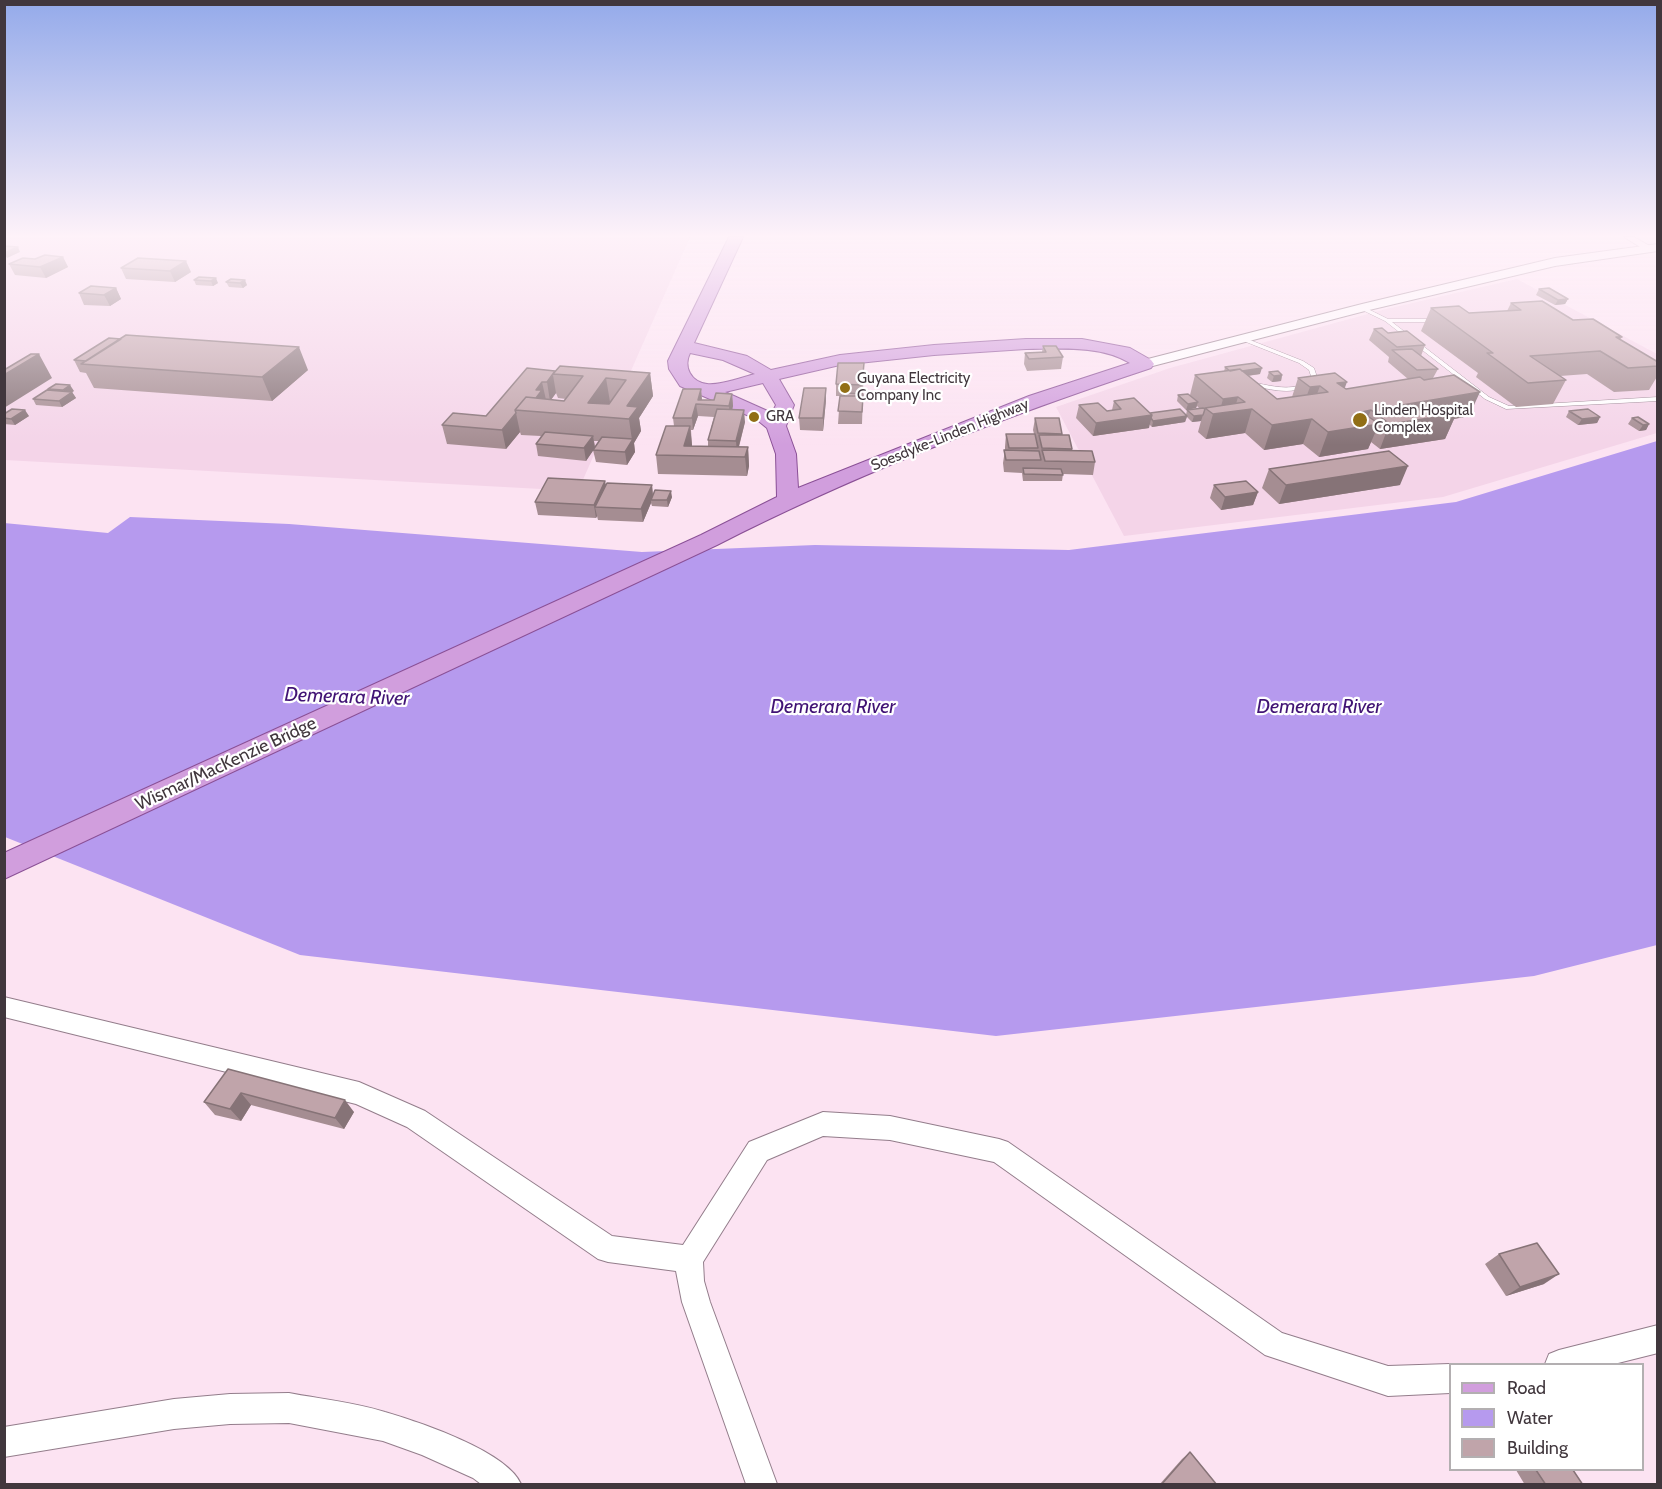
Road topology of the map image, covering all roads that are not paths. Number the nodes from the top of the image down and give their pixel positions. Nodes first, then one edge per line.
1 (704, 306) edge
2 (1368, 306) edge
3 (1362, 308) junction
4 (1387, 320) junction
5 (1440, 320) edge
6 (1243, 339) junction
7 (1065, 344) junction
8 (685, 347) junction
9 (1145, 364) junction
10 (1115, 375) junction
11 (767, 376) junction
12 (1256, 385) edge
13 (710, 390) junction
14 (1658, 399) edge
15 (776, 426) junction
16 (788, 500) junction
17 (710, 540) joint
18 (4, 867) edge
19 (4, 1007) edge
20 (689, 1259) junction
21 (1658, 1339) edge
22 (1567, 1363) edge
23 (1449, 1380) edge
24 (4, 1442) edge
25 (505, 1485) edge
26 (761, 1485) edge

1 - 8 main road
2 - 3 street
3 - 4 lane
3 - 6 street
4 - 5 lane
4 - 14 lane
6 - 9 street
6 - 12 lane
7 - 9 main road
7 - 10 main road
7 - 11 main road
8 - 11 main road
8 - 13 main road
9 - 10 main road, Soesdyke-Linden Highway
10 - 16 main road, Soesdyke-Linden Highway
11 - 13 main road
11 - 15 main road
13 - 15 main road
15 - 16 main road
16 - 17 main road, Soesdyke-Linden Highway
17 - 18 main road, Wismar/MacKenzie Bridge
19 - 20 street
20 - 23 street
20 - 26 street
21 - 22 street
24 - 25 street

